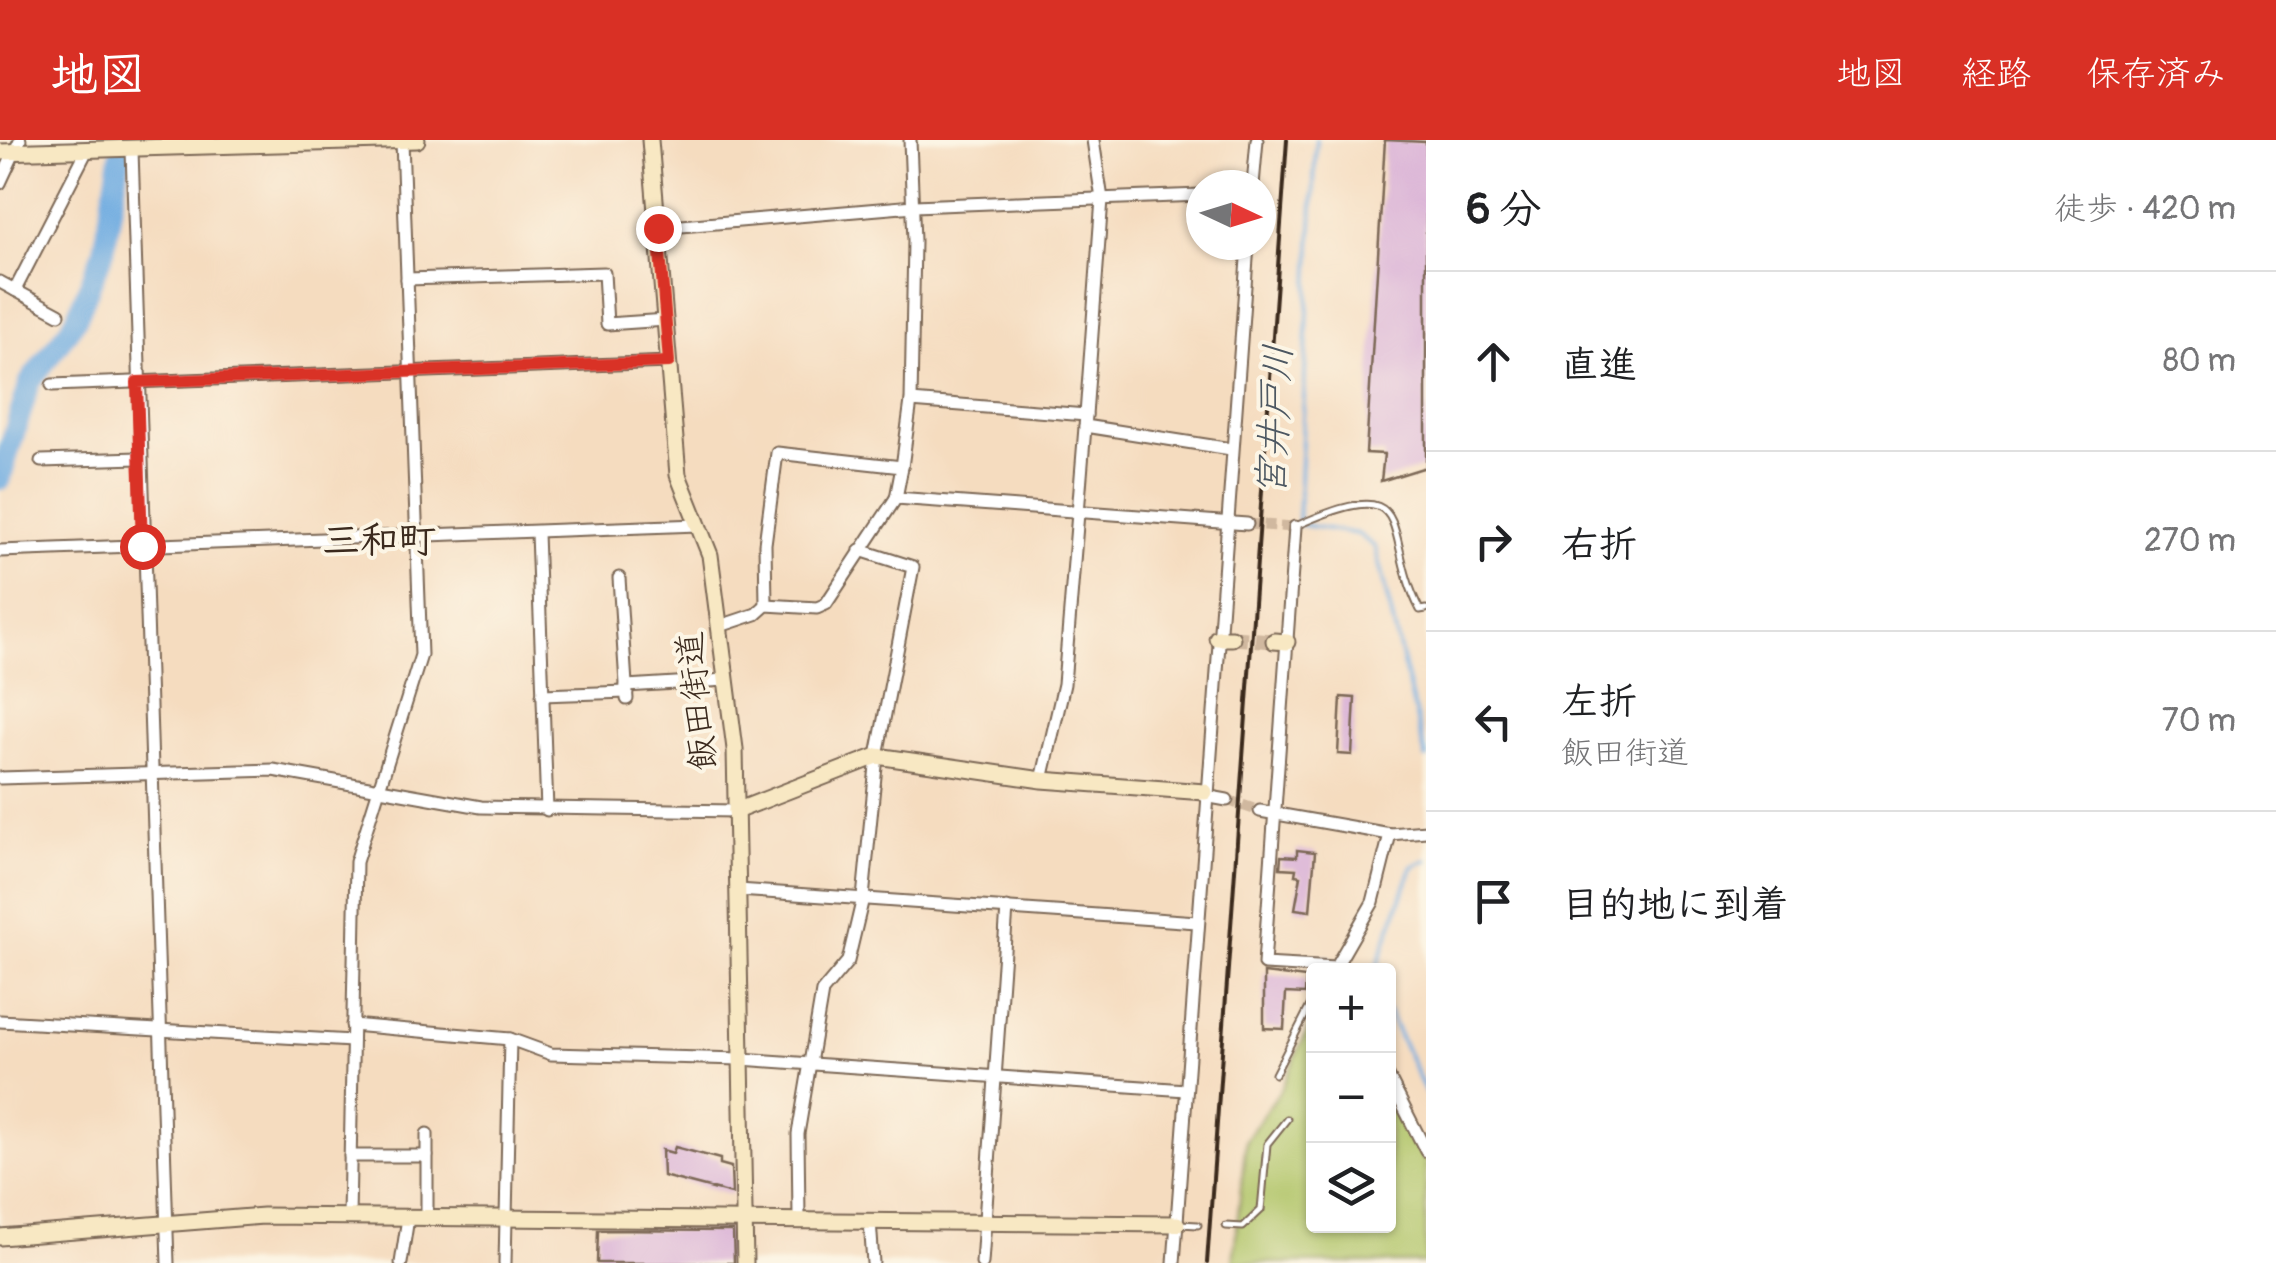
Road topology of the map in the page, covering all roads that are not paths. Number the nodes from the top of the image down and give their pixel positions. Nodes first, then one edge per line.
1 (402, 140) edge
2 (417, 140) edge
3 (650, 140) edge
4 (910, 140) edge
5 (1092, 140) edge
6 (1257, 140) edge
7 (312, 142) edge
8 (12, 148) edge
9 (132, 150) junction
10 (86, 152) junction
11 (1254, 170) edge
12 (0, 183) edge
13 (1186, 196) edge
14 (1102, 199) junction
15 (914, 206) junction
16 (658, 228) junction
17 (1247, 260) edge
18 (407, 280) junction
19 (0, 282) edge
20 (15, 290) junction
21 (59, 314) dead end
22 (666, 320) junction
23 (669, 362) junction
24 (410, 373) junction
25 (137, 382) junction
26 (52, 385) dead end
27 (911, 400) junction
28 (1086, 421) junction
29 (1231, 449) junction
30 (139, 458) junction
31 (41, 461) dead end
32 (902, 466) junction
33 (896, 498) junction
34 (1077, 512) junction
35 (1226, 522) junction
36 (1247, 524) tunnel mouth
37 (698, 525) junction
38 (1295, 526) joint
39 (536, 533) junction
40 (416, 537) junction
41 (142, 546) junction
42 (860, 550) junction
43 (0, 551) edge
44 (619, 578) dead end
45 (766, 605) junction
46 (1426, 608) edge
47 (720, 626) junction
48 (726, 680) junction
49 (627, 692) junction
50 (542, 695) junction
51 (877, 756) junction
52 (151, 770) junction
53 (0, 778) edge
54 (1042, 780) junction
55 (377, 788) junction
56 (1205, 794) junction
57 (1227, 800) tunnel mouth
58 (546, 810) junction
59 (736, 811) junction
60 (1260, 812) tunnel mouth
61 (1276, 816) junction
62 (1426, 831) edge
63 (1390, 834) junction
64 (738, 890) junction
65 (863, 898) junction
66 (1007, 908) junction
67 (1197, 922) junction
68 (1338, 963) edge
69 (1306, 968) edge
70 (1306, 1013) edge
71 (0, 1021) edge
72 (352, 1025) junction
73 (159, 1031) junction
74 (510, 1039) junction
75 (352, 1041) junction
76 (742, 1059) junction
77 (811, 1065) junction
78 (1274, 1074) dead end
79 (996, 1077) junction
80 (1186, 1090) junction
81 (1396, 1092) edge
82 (1287, 1119) dead end
83 (426, 1134) dead end
84 (1426, 1151) edge
85 (350, 1156) junction
86 (426, 1156) junction
87 (349, 1217) junction
88 (408, 1218) junction
89 (426, 1218) junction
90 (504, 1218) junction
91 (799, 1219) junction
92 (168, 1220) junction
93 (745, 1220) junction
94 (870, 1221) junction
95 (985, 1221) junction
96 (1177, 1224) junction
97 (1198, 1225) dead end
98 (1226, 1226) dead end
99 (0, 1237) edge
100 (168, 1263) edge
101 (401, 1263) edge
102 (505, 1263) edge
103 (745, 1263) edge
104 (873, 1263) edge
105 (982, 1263) edge
106 (1174, 1263) edge

1 - 2 street
1 - 7 street
1 - 18 street
3 - 16 street, 飯田街道
4 - 15 street
5 - 14 street
6 - 11 street
7 - 9 street
8 - 10 street
8 - 12 street
9 - 10 street
9 - 25 street
10 - 20 street
13 - 14 street
14 - 15 street
14 - 28 street
15 - 16 street
15 - 27 street
16 - 22 street, 飯田街道
17 - 29 street
18 - 22 street
18 - 24 street
19 - 20 street
20 - 21 street
22 - 23 street, 飯田街道
23 - 24 street
23 - 37 street, 飯田街道
24 - 25 street
24 - 40 street
25 - 26 street
25 - 30 street
27 - 28 street
27 - 32 street
28 - 29 street
28 - 34 street
29 - 35 street
30 - 31 street
30 - 41 street
32 - 33 street
32 - 45 street
33 - 34 street
33 - 42 street
34 - 35 street
34 - 54 street
35 - 36 street
35 - 56 street
37 - 39 street
37 - 47 street, 飯田街道
38 - 46 lane
38 - 61 street
39 - 40 street
39 - 50 street
40 - 41 street
40 - 55 street
41 - 43 street
41 - 52 street
42 - 45 street
42 - 51 street
44 - 49 street
45 - 47 street
47 - 48 street, 飯田街道
48 - 49 street
48 - 59 street, 飯田街道
49 - 50 street
50 - 58 street
51 - 54 street
51 - 59 street
51 - 65 street
52 - 53 street
52 - 55 street
52 - 73 street
54 - 56 street
55 - 58 street
55 - 72 street
56 - 57 street
56 - 67 street
58 - 59 street
59 - 64 street, 飯田街道
60 - 61 street
61 - 63 street
61 - 69 street
62 - 63 street
63 - 68 street
64 - 65 street
64 - 76 street, 飯田街道
65 - 66 street
65 - 77 street
66 - 67 street
66 - 79 street
67 - 80 street
70 - 78 lane
71 - 73 street
72 - 74 street
72 - 75 street
73 - 75 street
73 - 92 street
74 - 76 street
74 - 90 street
75 - 85 street
76 - 77 street
76 - 93 street, 飯田街道
77 - 79 street
77 - 91 street
79 - 80 street
79 - 95 street
80 - 96 street
81 - 84 street
82 - 98 lane
83 - 86 street
85 - 86 street
85 - 87 street
86 - 89 street
87 - 88 street
87 - 92 street
88 - 89 street
88 - 101 street
89 - 90 street
90 - 93 street
90 - 102 street
91 - 93 street
91 - 94 street
92 - 99 street
92 - 100 street
93 - 103 street, 飯田街道
94 - 95 street
94 - 104 street
95 - 96 street
95 - 105 street
96 - 97 lane
96 - 106 street

